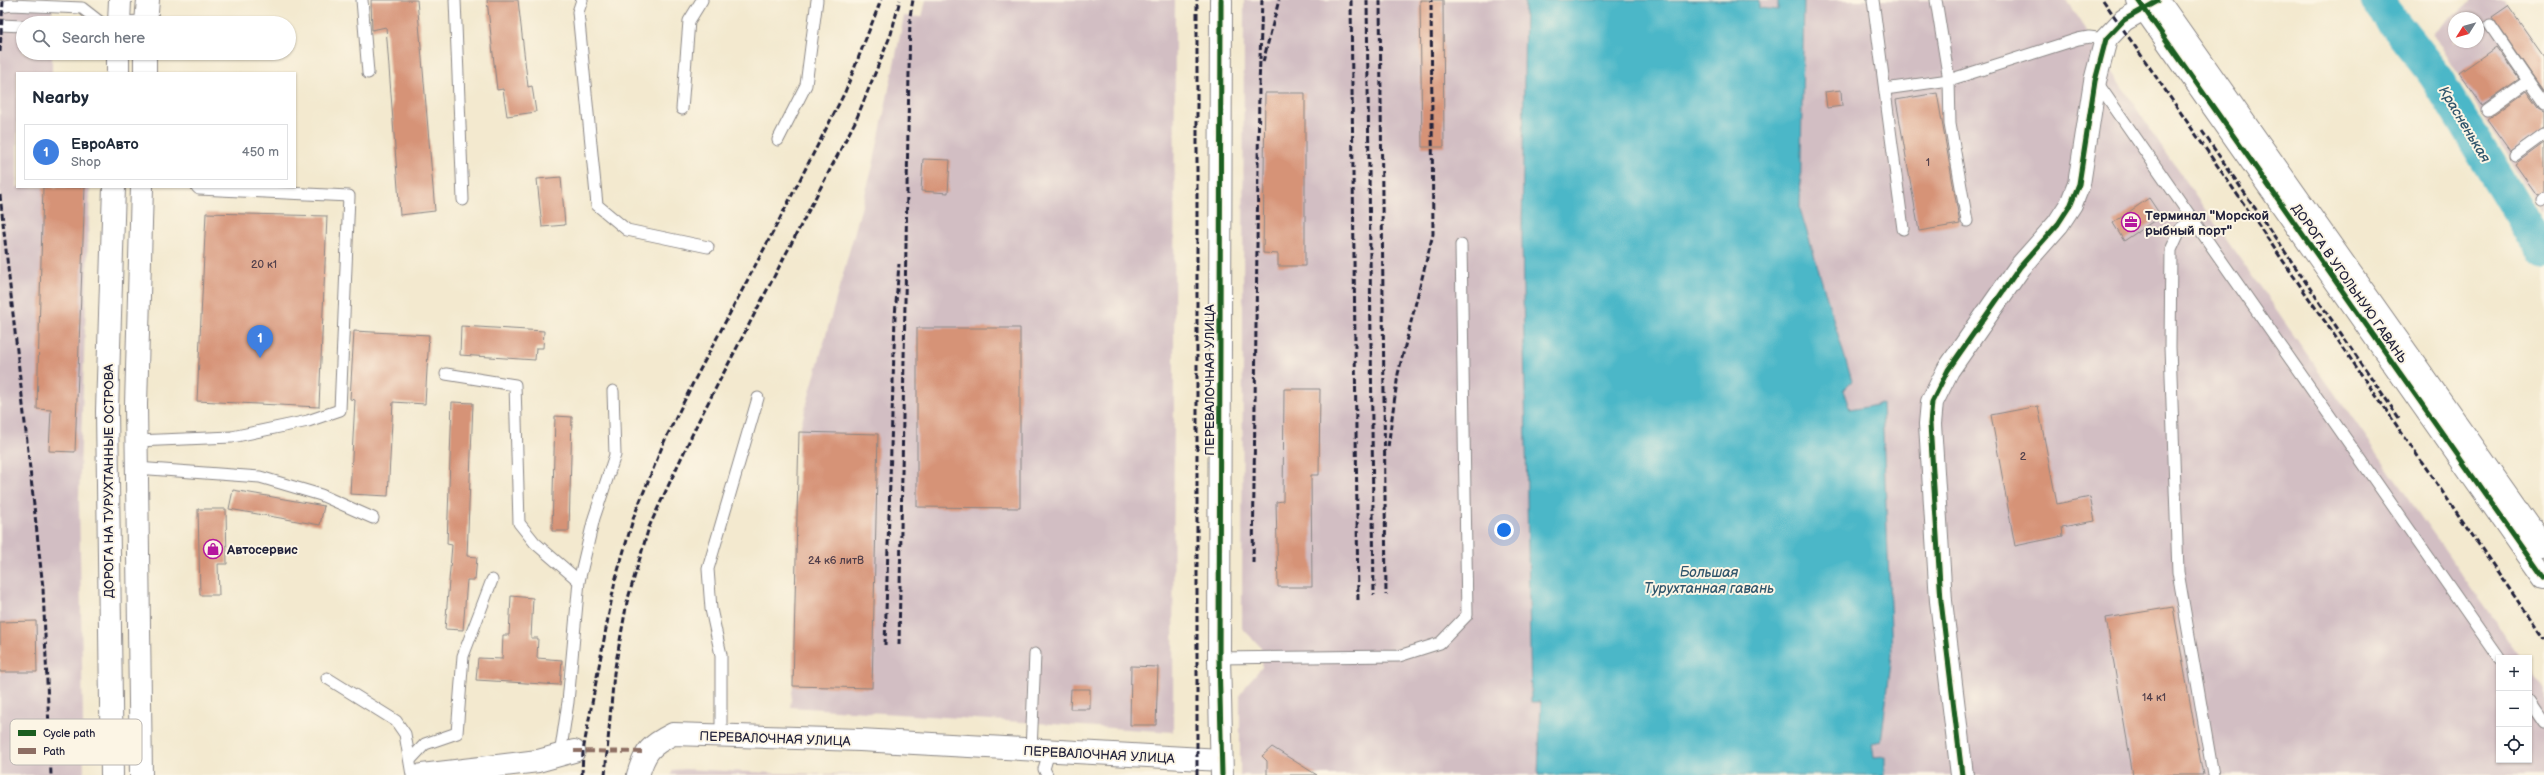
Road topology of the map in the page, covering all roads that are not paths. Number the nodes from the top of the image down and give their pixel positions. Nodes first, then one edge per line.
1 (120, 0) edge
2 (362, 0) edge
3 (455, 0) edge
4 (582, 0) edge
5 (702, 0) edge
6 (817, 0) edge
7 (1221, 0) edge
8 (1873, 0) edge
9 (1936, 0) edge
10 (2151, 2) edge
11 (0, 7) edge
12 (96, 16) edge
13 (112, 16) edge
14 (0, 25) edge
15 (2490, 25) dead end
16 (16, 26) edge
17 (2106, 39) junction
18 (118, 60) edge
19 (146, 60) edge
20 (118, 72) edge
21 (145, 72) edge
22 (368, 73) dead end
23 (1949, 80) junction
24 (2095, 81) junction
25 (2528, 81) junction
26 (1885, 89) junction
27 (2544, 104) edge
28 (682, 108) dead end
29 (2487, 110) dead end
30 (2544, 134) edge
31 (778, 140) dead end
32 (2514, 155) dead end
33 (114, 188) edge
34 (142, 188) edge
35 (198, 188) edge
36 (464, 200) dead end
37 (2194, 219) junction
38 (1966, 221) dead end
39 (1903, 229) dead end
40 (1462, 245) dead end
41 (708, 246) dead end
42 (446, 374) dead end
43 (612, 391) dead end
44 (758, 398) dead end
45 (136, 441) junction
46 (136, 468) junction
47 (373, 518) dead end
48 (2544, 547) edge
49 (2544, 578) edge
50 (492, 580) dead end
51 (579, 581) junction
52 (1035, 654) dead end
53 (2497, 655) edge
54 (1219, 658) junction
55 (327, 678) dead end
56 (2532, 706) edge
57 (111, 719) edge
58 (140, 719) edge
59 (2544, 723) edge
60 (721, 736) junction
61 (1040, 751) junction
62 (567, 753) joint
63 (112, 765) edge
64 (141, 765) edge
65 (416, 767) edge
66 (1222, 767) edge
67 (112, 775) edge
68 (141, 775) edge
69 (412, 775) edge
70 (638, 775) edge
71 (1046, 775) edge
72 (1962, 775) edge
73 (2213, 775) edge

1 - 13 street
2 - 22 lane
3 - 36 lane
4 - 41 lane
5 - 28 lane
6 - 31 lane
7 - 54 street, ПЕРЕВАЛОЧНАЯ УЛИЦА
8 - 26 lane
9 - 23 lane
10 - 17 street
10 - 48 street, ДОРОГА В УГОЛЬНУЮ ГАВАНЬ
10 - 49 street, ДОРОГА В УГОЛЬНУЮ ГАВАНЬ
11 - 12 lane
14 - 16 lane
15 - 25 lane
17 - 23 lane
17 - 24 street
18 - 20 street
19 - 21 street
23 - 26 lane
23 - 38 lane
24 - 37 lane
24 - 72 street
25 - 27 lane
25 - 29 lane
26 - 39 lane
30 - 32 lane
33 - 57 street, ДОРОГА НА ТУРУХТАННЫЕ ОСТРОВА
34 - 45 street
35 - 45 lane
37 - 53 lane
37 - 73 lane
40 - 54 lane
42 - 51 lane
43 - 51 lane
44 - 60 lane
45 - 46 street
46 - 47 lane
46 - 58 street
50 - 65 lane
51 - 62 lane
52 - 61 lane
54 - 66 street, ПЕРЕВАЛОЧНАЯ УЛИЦА
55 - 65 lane
56 - 59 lane
60 - 61 street, ПЕРЕВАЛОЧНАЯ УЛИЦА
60 - 70 street, ПЕРЕВАЛОЧНАЯ УЛИЦА
61 - 66 street, ПЕРЕВАЛОЧНАЯ УЛИЦА
61 - 71 lane
62 - 65 street
63 - 67 street, ДОРОГА НА ТУРУХТАННЫЕ ОСТРОВА
64 - 68 street
65 - 69 lane

